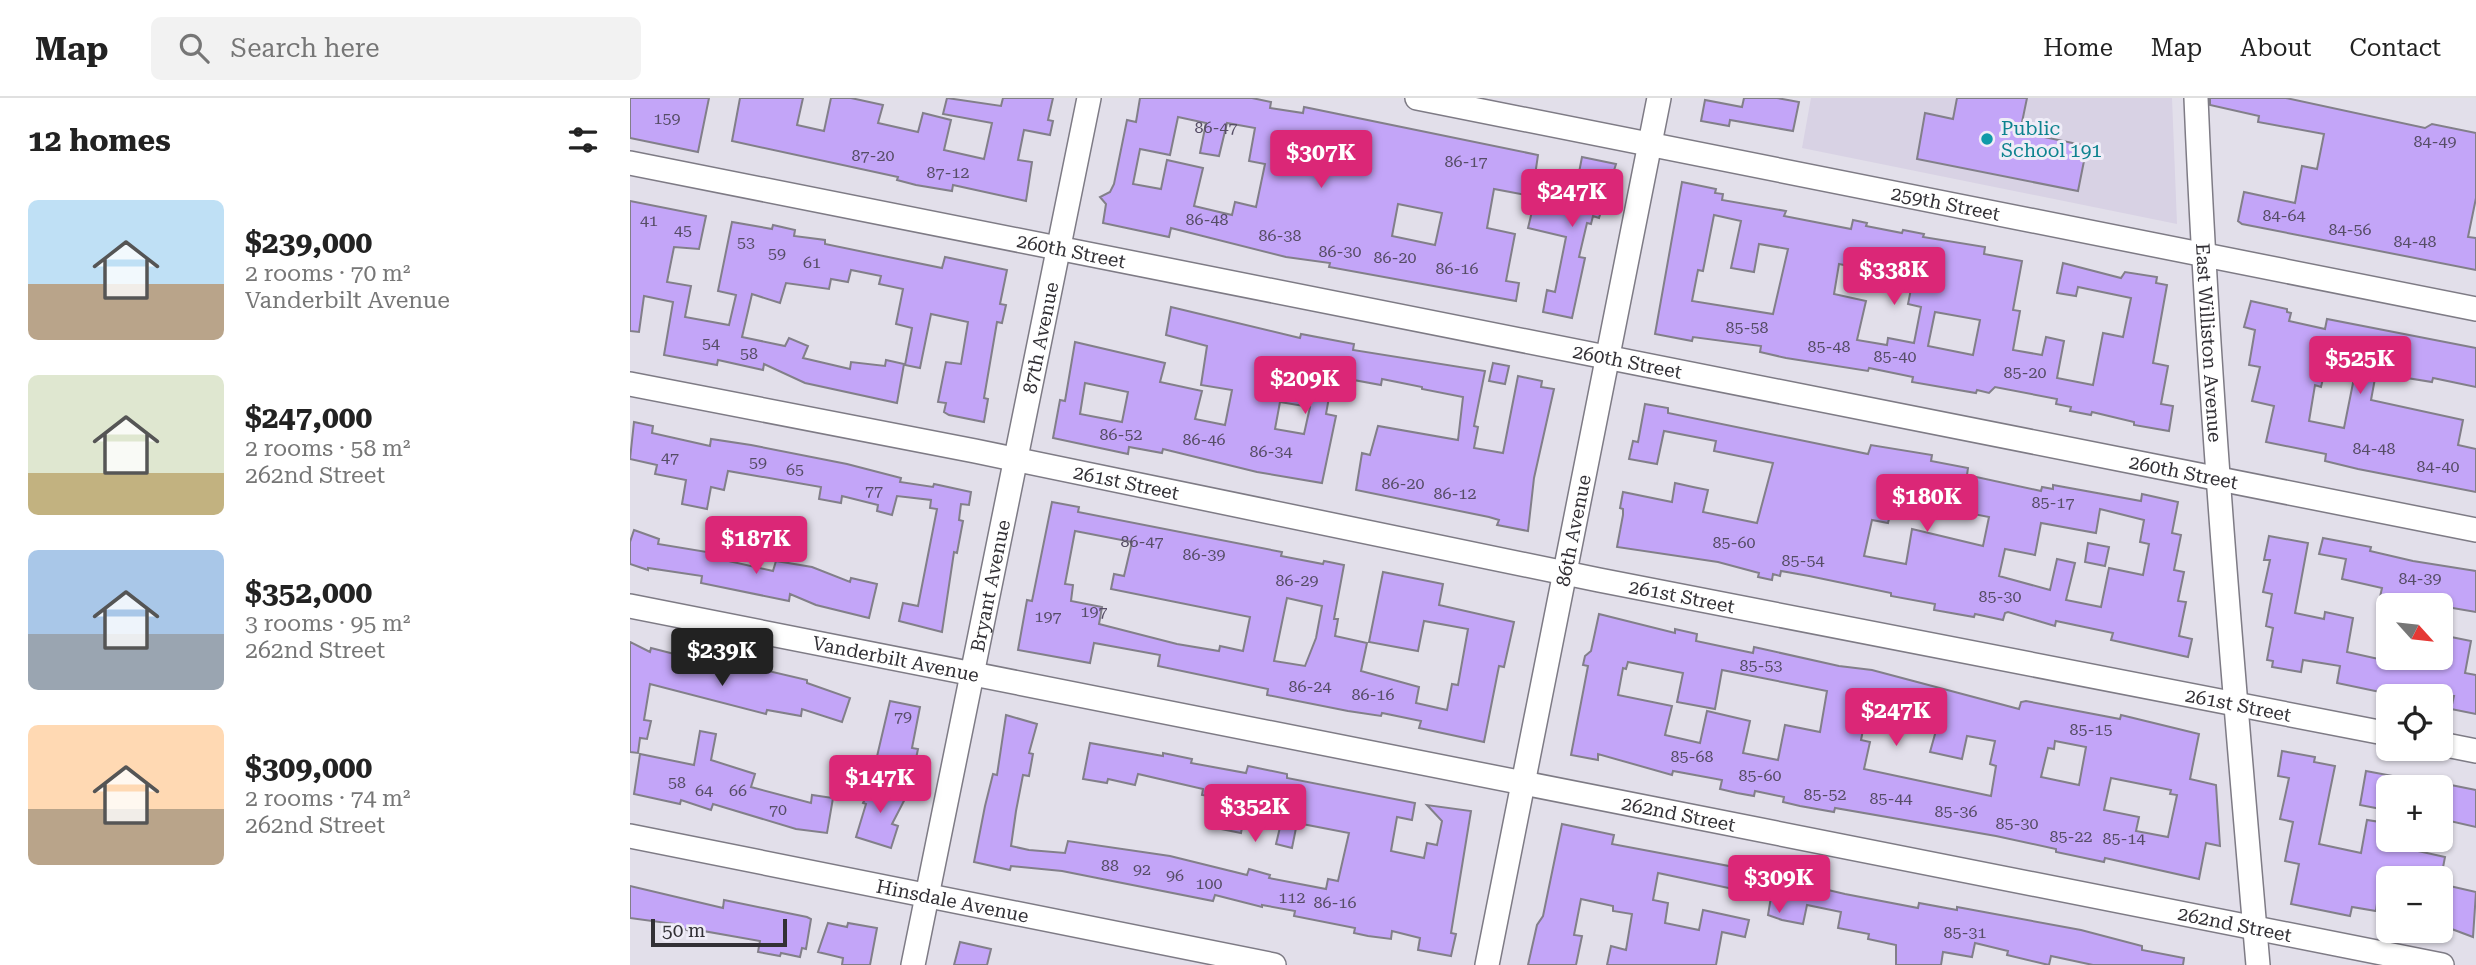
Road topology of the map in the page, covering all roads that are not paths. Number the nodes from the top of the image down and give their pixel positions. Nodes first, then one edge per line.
1 (1089, 98) edge
2 (1417, 98) edge
3 (1659, 98) edge
4 (2196, 98) edge
5 (1650, 144) junction
6 (630, 163) edge
7 (1058, 248) junction
8 (2203, 254) junction
9 (2476, 309) edge
10 (1608, 356) junction
11 (630, 384) edge
12 (1013, 461) junction
13 (2218, 478) junction
14 (1006, 493) joint
15 (2476, 530) edge
16 (1567, 573) junction
17 (630, 606) edge
18 (970, 674) junction
19 (2238, 705) junction
20 (1162, 711) joint
21 (2376, 732) edge
22 (2453, 746) edge
23 (2476, 751) edge
24 (1524, 783) junction
25 (630, 836) edge
26 (927, 894) junction
27 (2255, 928) junction
28 (913, 965) edge
29 (1274, 965) edge
30 (1487, 965) edge
31 (2258, 965) edge
32 (2442, 965) edge

1 - 7 street, 87th Avenue
2 - 5 street, 259th Street
3 - 5 street, 86th Avenue
4 - 8 street, East Williston Avenue
5 - 8 street, 259th Street
5 - 10 street, 86th Avenue
6 - 7 street, 260th Street
7 - 10 street, 260th Street
7 - 12 street, 87th Avenue
8 - 9 street, 259th Street
8 - 13 street, East Williston Avenue
10 - 13 street, 260th Street
10 - 16 street, 86th Avenue
11 - 12 street, 261st Street
12 - 14 street, 87th Avenue
12 - 16 street, 261st Street
13 - 15 street, 260th Street
13 - 19 street, East Williston Avenue
14 - 18 street, Bryant Avenue
16 - 19 street, 261st Street
16 - 24 street, 86th Avenue
17 - 18 street, Vanderbilt Avenue
18 - 20 street, Vanderbilt Avenue
18 - 26 street, Bryant Avenue
19 - 21 street, 261st Street
19 - 27 street, East Williston Avenue
20 - 24 street, 262nd Street
22 - 23 street
24 - 27 street, 262nd Street
24 - 30 street, 86th Avenue
25 - 26 street, Hinsdale Avenue
26 - 28 street, Bryant Avenue
26 - 29 street, Hinsdale Avenue
27 - 31 street, East Williston Avenue
27 - 32 street, 262nd Street

